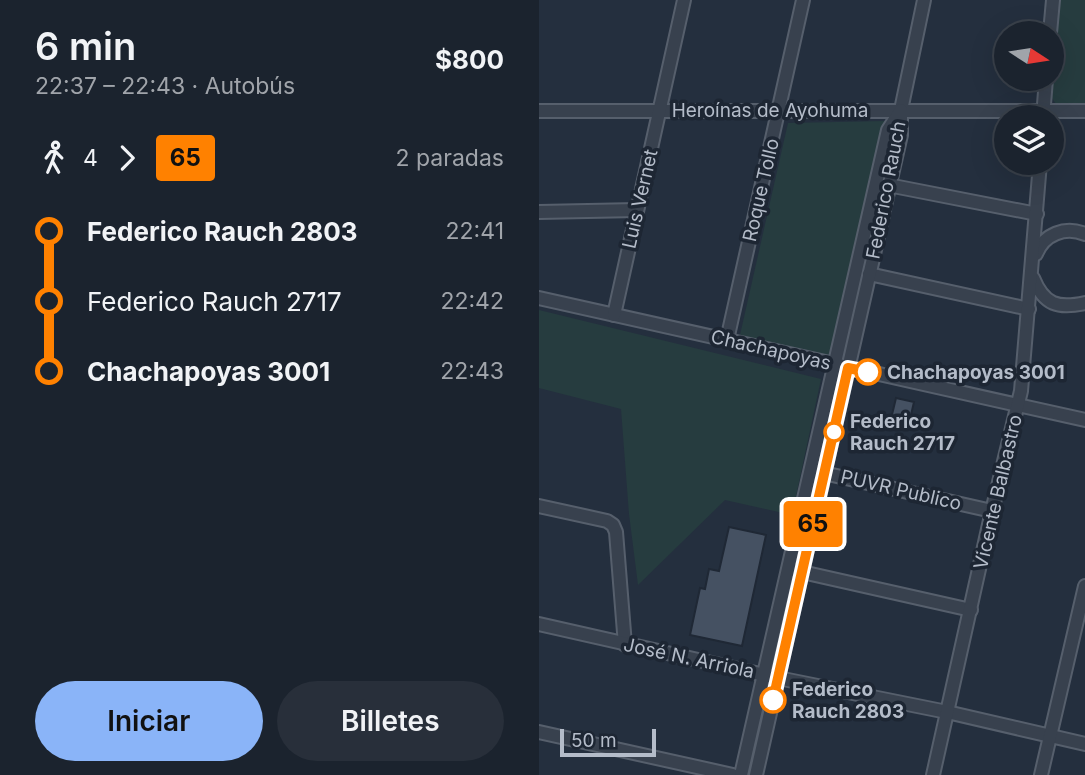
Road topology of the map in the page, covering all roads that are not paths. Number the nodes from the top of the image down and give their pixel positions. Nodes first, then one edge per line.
1 (684, 0) edge
2 (803, 0) edge
3 (924, 0) edge
4 (1053, 0) edge
5 (1051, 21) edge
6 (661, 110) junction
7 (901, 110) junction
8 (539, 111) edge
9 (779, 111) junction
10 (1085, 111) edge
11 (1064, 112) edge
12 (994, 113) edge
13 (1039, 175) edge
14 (888, 185) junction
15 (637, 210) junction
16 (539, 212) edge
17 (1037, 215) junction
18 (1085, 234) edge
19 (1033, 261) junction
20 (869, 274) junction
21 (1032, 275) junction
22 (539, 298) edge
23 (1085, 303) edge
24 (1029, 309) junction
25 (614, 315) junction
26 (727, 340) junction
27 (841, 366) junction
28 (1018, 406) junction
29 (1085, 420) edge
30 (810, 470) junction
31 (824, 473) junction
32 (539, 506) edge
33 (992, 511) junction
34 (788, 568) junction
35 (802, 572) junction
36 (1085, 588) edge
37 (971, 610) junction
38 (539, 624) edge
39 (625, 645) junction
40 (765, 674) junction
41 (778, 678) junction
42 (947, 712) junction
43 (539, 732) edge
44 (1049, 736) junction
45 (1085, 744) edge
46 (733, 775) edge
47 (741, 775) edge
48 (756, 775) edge
49 (933, 775) edge
50 (1041, 775) edge

1 - 6 street, Luis Vernet
2 - 9 street, Roque Tollo
3 - 7 street, Federico Rauch
4 - 5 street
6 - 8 street, Heroínas de Ayohuma
6 - 9 street, Heroínas de Ayohuma
6 - 15 street, Luis Vernet
7 - 9 street, Heroínas de Ayohuma
7 - 12 street, Heroínas de Ayohuma
7 - 14 street, Federico Rauch
7 - 27 street, Federico Rauch
9 - 26 street, Roque Tollo
10 - 11 street, Heroínas de Ayohuma
13 - 17 street, Vicente Balbastro
14 - 17 street
14 - 20 street, Federico Rauch
15 - 16 street
15 - 25 street, Luis Vernet
17 - 19 street, Vicente Balbastro
18 - 19 street
19 - 21 street, Vicente Balbastro
20 - 24 street
20 - 27 street, Federico Rauch
21 - 23 street
21 - 24 street, Vicente Balbastro
22 - 25 street, Chachapoyas
24 - 28 street, Vicente Balbastro
25 - 26 street, Chachapoyas
26 - 27 street, Chachapoyas
27 - 28 street, Chachapoyas
27 - 30 street, Federico Rauch
27 - 31 street, Federico Rauch
28 - 29 street, Chachapoyas
28 - 33 street, Vicente Balbastro
30 - 31 street, PUVR Publico
30 - 34 street, Federico Rauch
31 - 33 street, PUVR Publico
31 - 35 street, Federico Rauch
32 - 39 street
33 - 37 street, Vicente Balbastro
34 - 35 street
34 - 40 street, Federico Rauch
35 - 37 street
35 - 41 street, Federico Rauch
36 - 44 street
37 - 42 street, Vicente Balbastro
38 - 39 street, José N. Arriola
39 - 40 street, José N. Arriola
40 - 41 street, José N. Arriola
40 - 47 street, Federico Rauch
41 - 42 street, José N. Arriola
41 - 48 street, Federico Rauch
42 - 44 street, José N. Arriola
42 - 49 street, Vicente Balbastro
43 - 46 street
44 - 45 street, José N. Arriola
44 - 50 street

